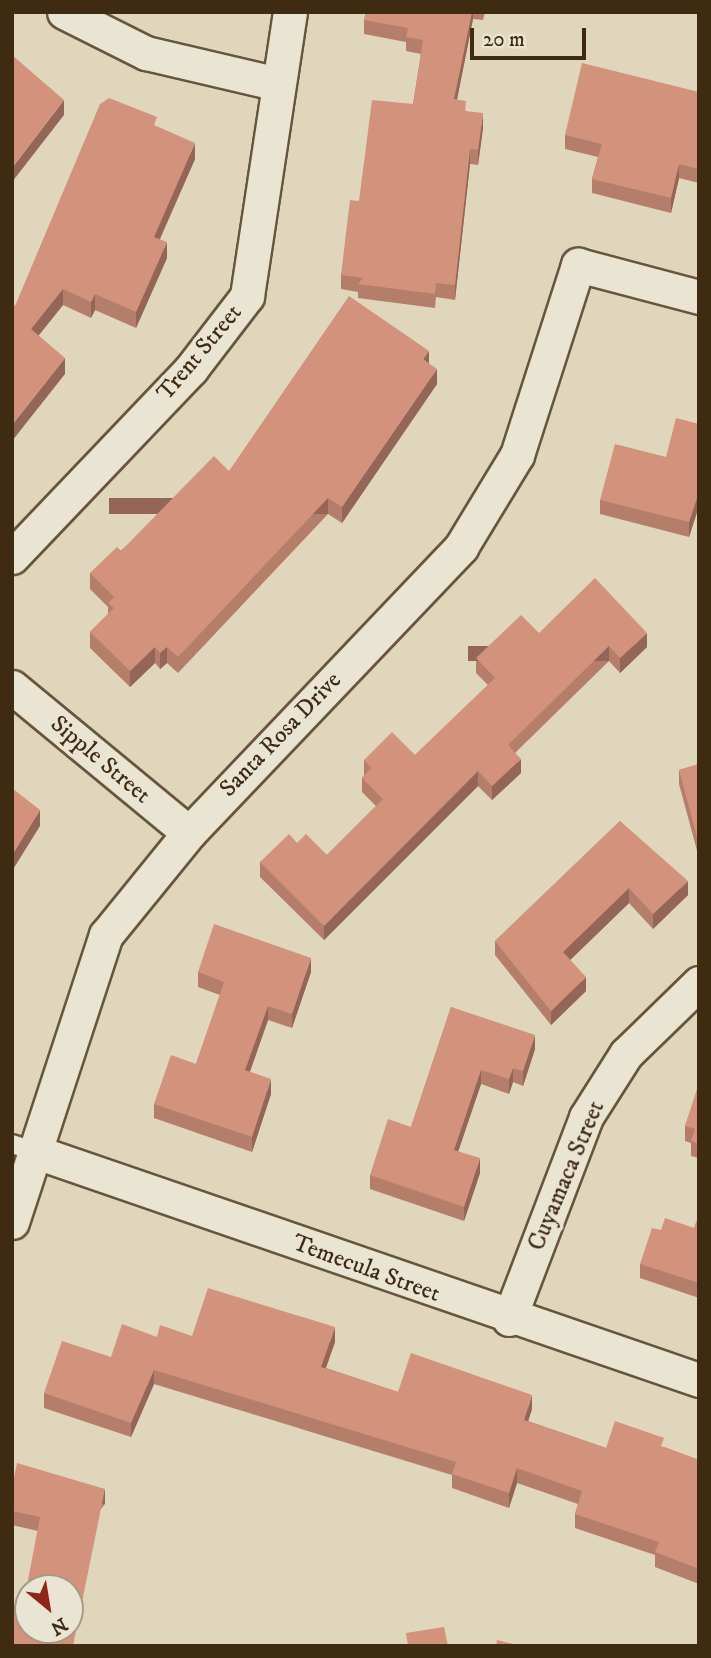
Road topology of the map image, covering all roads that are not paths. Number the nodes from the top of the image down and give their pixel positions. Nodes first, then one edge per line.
1 (64, 12) edge
2 (290, 12) edge
3 (278, 84) junction
4 (699, 297) edge
5 (12, 557) edge
6 (12, 687) edge
7 (188, 832) junction
8 (699, 983) edge
9 (24, 1148) edge
10 (12, 1222) edge
11 (509, 1319) junction
12 (699, 1380) edge

1 - 3 street
2 - 3 street, Trent Street
3 - 5 street, Trent Street
4 - 7 street, Santa Rosa Drive
6 - 7 street, Sipple Street
7 - 9 street, Santa Rosa Drive
8 - 11 street, Cuyamaca Street
9 - 10 street, Santa Rosa Drive
9 - 11 street, Temecula Street
11 - 12 street, Temecula Street

